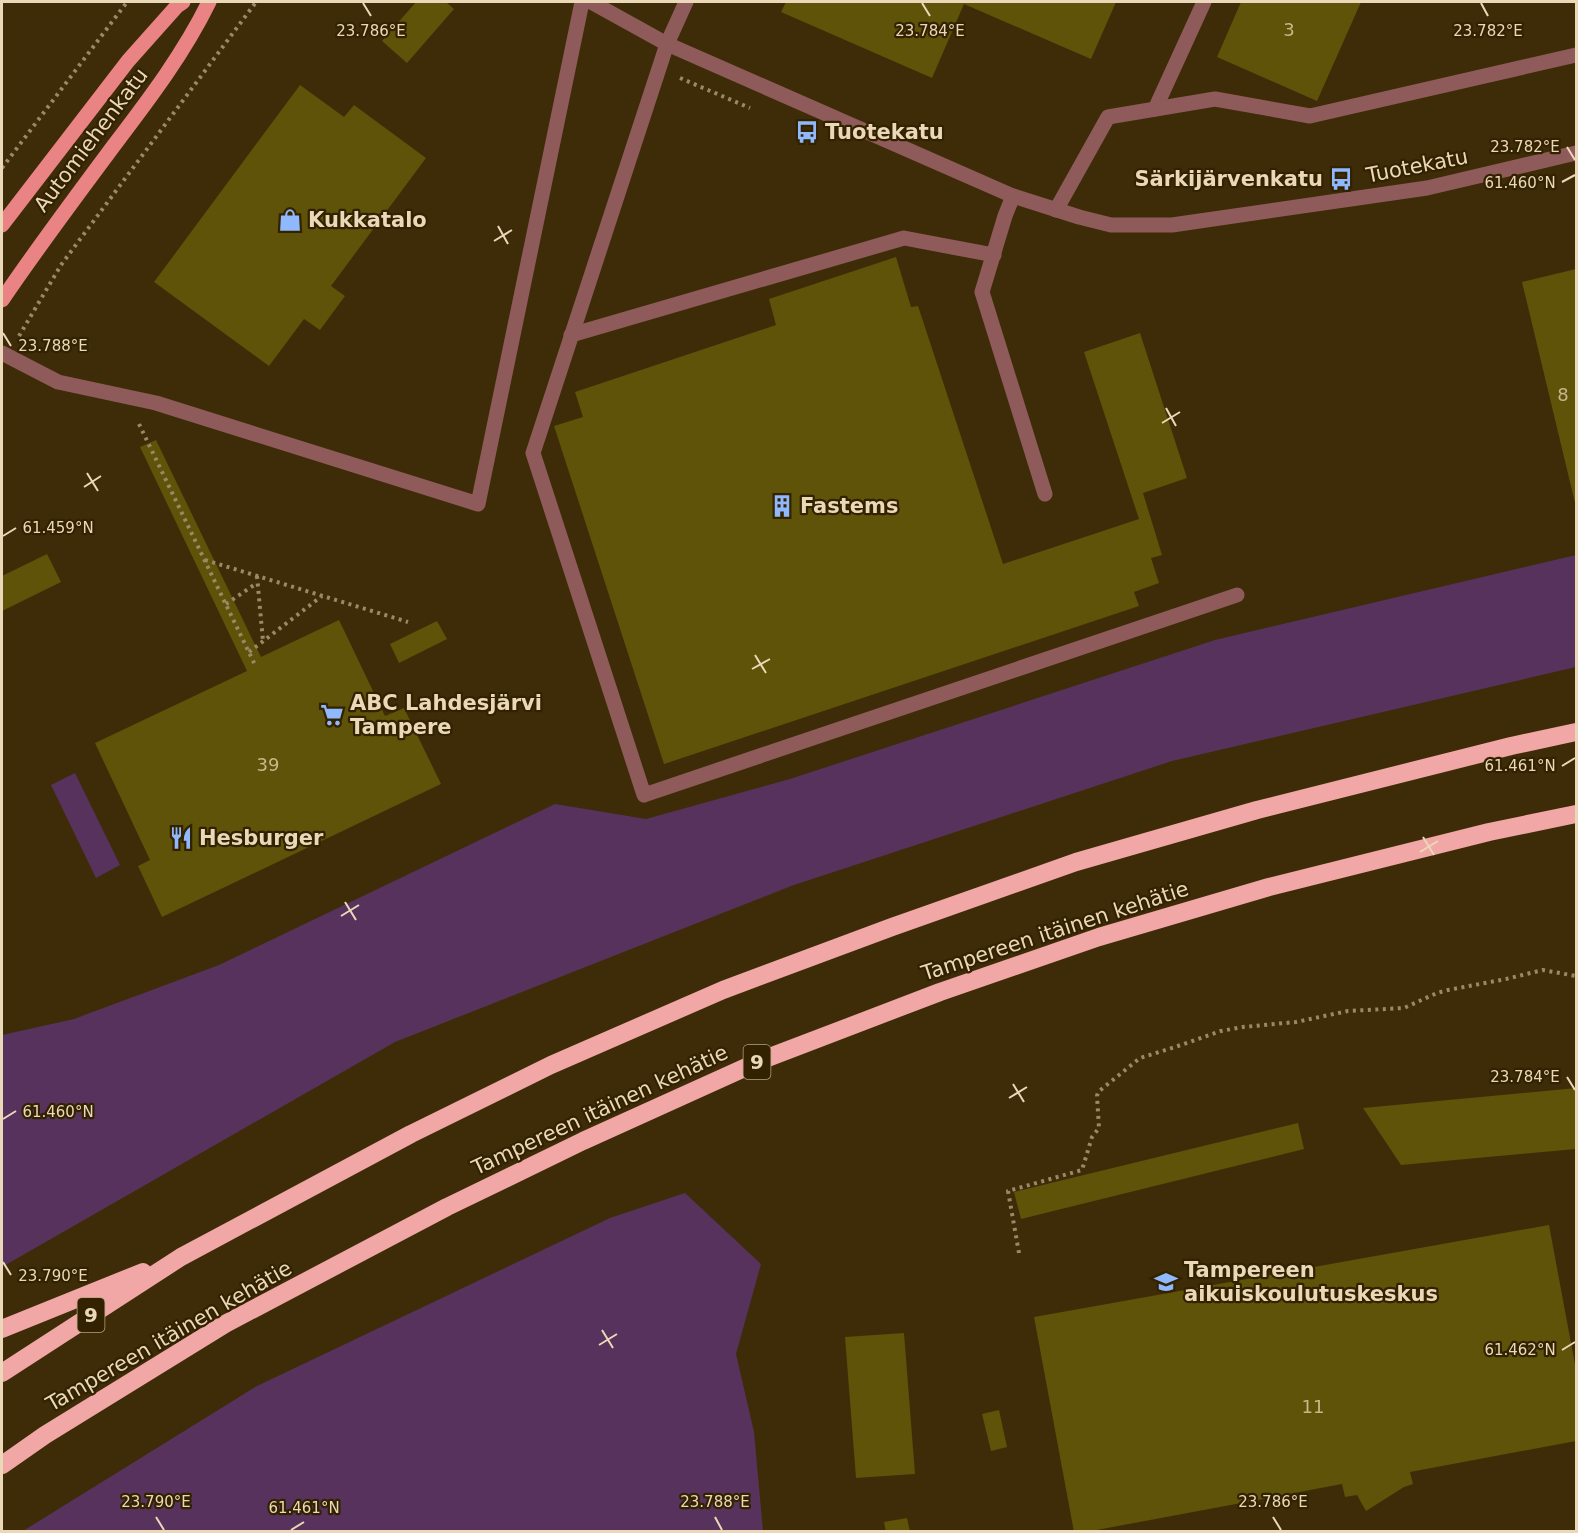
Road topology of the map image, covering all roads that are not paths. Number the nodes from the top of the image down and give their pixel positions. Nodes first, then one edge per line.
1 (183, 2) edge
2 (209, 2) edge
3 (582, 2) edge
4 (591, 2) edge
5 (686, 2) edge
6 (1204, 2) edge
7 (1576, 43) edge
8 (667, 44) junction
9 (1576, 56) edge
10 (1560, 58) junction
11 (1155, 109) junction
12 (1576, 153) edge
13 (1013, 196) junction
14 (1056, 210) junction
15 (2, 225) edge
16 (994, 255) junction
17 (2, 300) edge
18 (571, 335) junction
19 (4, 354) edge
20 (1045, 494) dead end
21 (1237, 595) dead end
22 (1576, 732) edge
23 (1576, 814) edge
24 (181, 1257) junction
25 (2, 1329) edge
26 (2, 1373) edge
27 (2, 1465) edge

1 - 15 main road, Automiehenkatu
2 - 17 main road, Automiehenkatu
3 - 19 street
4 - 8 street, Tuotekatu
5 - 8 street
6 - 11 street
7 - 10 street
8 - 13 street, Tuotekatu
8 - 18 street
9 - 10 street
10 - 11 street
11 - 14 street
12 - 14 street, Tuotekatu
13 - 14 street, Tuotekatu
13 - 16 street
16 - 18 street
16 - 20 street
18 - 21 street
22 - 24 highway, 9
23 - 27 highway, Tampereen itäinen kehätie / 9
24 - 25 highway
24 - 26 highway, 9

